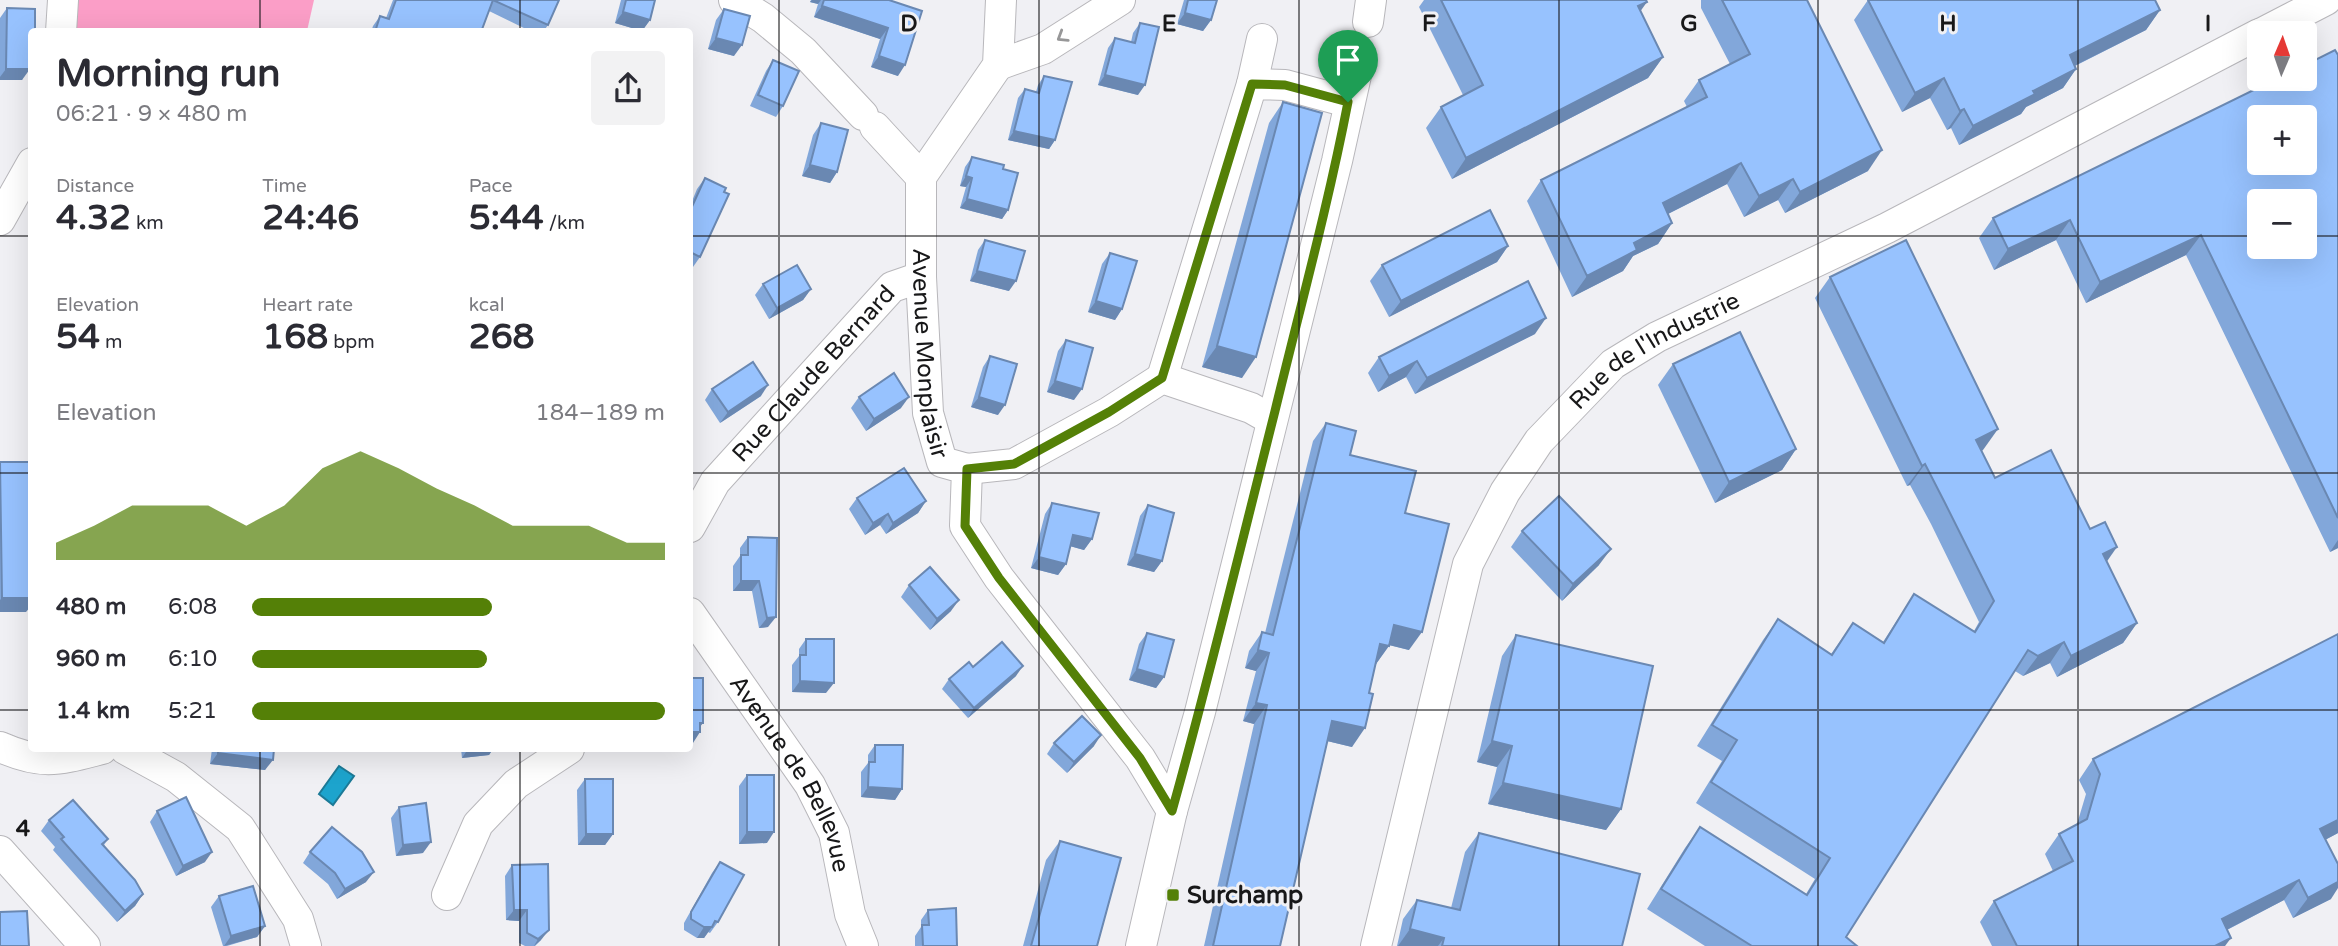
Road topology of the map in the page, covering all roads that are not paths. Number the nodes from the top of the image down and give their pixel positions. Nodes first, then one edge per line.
1 (63, 0) edge
2 (734, 0) edge
3 (1001, 0) edge
4 (1120, 0) edge
5 (2326, 0) edge
6 (2285, 21) edge
7 (61, 28) edge
8 (1262, 39) dead end
9 (2247, 41) edge
10 (1359, 62) dead end
11 (998, 65) junction
12 (1252, 84) junction
13 (1348, 102) junction
14 (28, 170) edge
15 (921, 177) junction
16 (0, 220) edge
17 (921, 277) junction
18 (1162, 378) junction
19 (1272, 419) junction
20 (967, 469) junction
21 (702, 481) edge
22 (693, 516) edge
23 (693, 617) edge
24 (0, 747) edge
25 (91, 752) edge
26 (130, 752) edge
27 (564, 752) edge
28 (1172, 811) junction
29 (0, 851) edge
30 (447, 895) dead end
31 (85, 946) edge
32 (306, 946) edge
33 (863, 946) edge
34 (1141, 946) edge
35 (1376, 946) edge

1 - 7 street
2 - 15 street
3 - 11 street
4 -> 11 street
5 - 6 street, Rue de l'Industrie
8 - 12 street
9 - 35 street, Rue de l'Industrie
10 - 13 street
11 - 15 street
12 - 13 street
12 - 18 street
13 - 19 street
14 - 16 street
15 - 17 street, Avenue Monplaisir
17 - 20 street, Avenue Monplaisir
17 - 21 street, Rue Claude Bernard
18 - 19 street
18 - 20 street
19 - 28 street
20 - 28 street, Avenue Monplaisir
21 - 22 street, Rue Claude Bernard
23 - 33 street, Avenue de Bellevue
24 - 25 street
26 - 32 street
27 - 30 street
28 - 34 street
29 - 31 street

